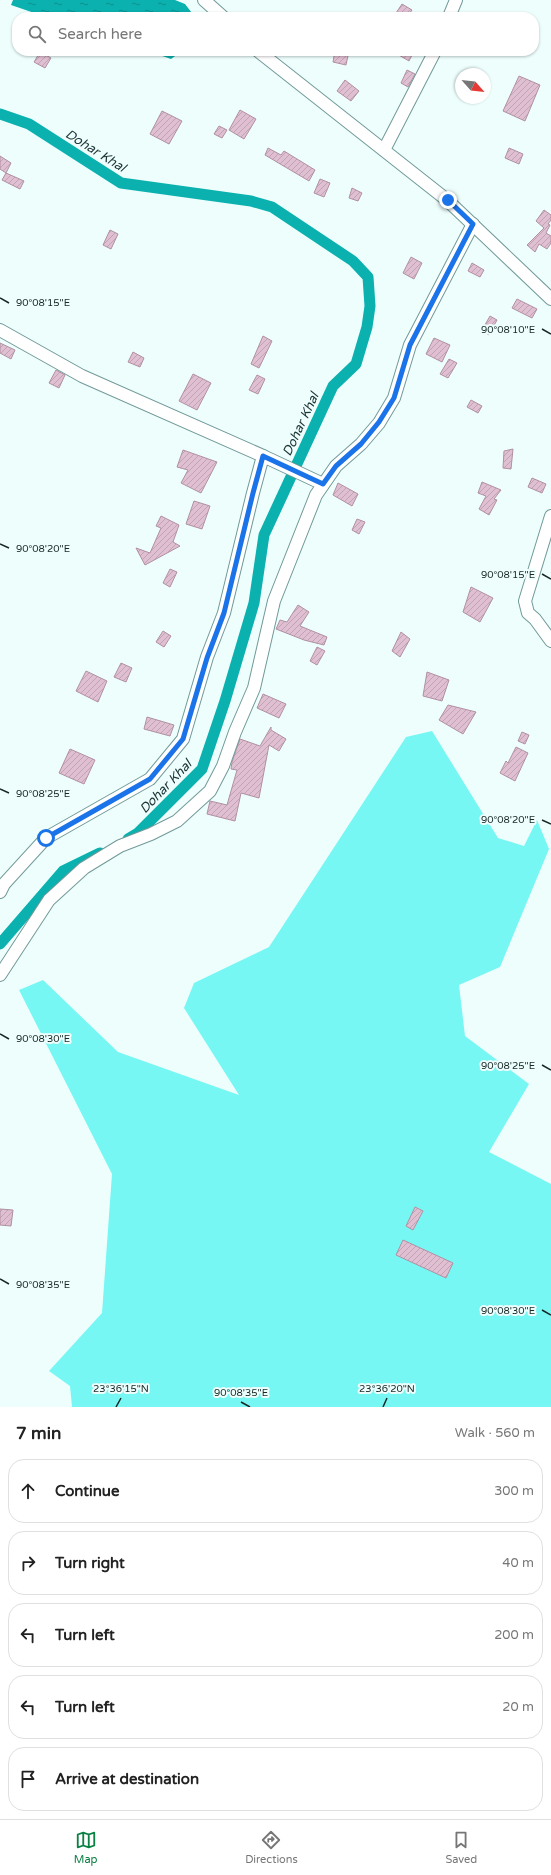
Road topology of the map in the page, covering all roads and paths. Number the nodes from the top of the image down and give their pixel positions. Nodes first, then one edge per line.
1 (204, 0) edge
2 (456, 0) edge
3 (217, 12) edge
4 (451, 12) edge
5 (264, 56) edge
6 (432, 56) edge
7 (384, 150) junction
8 (473, 224) junction
9 (551, 298) edge
10 (0, 330) edge
11 (263, 456) junction
12 (323, 484) junction
13 (551, 516) edge
14 (551, 641) edge
15 (1, 886) edge
16 (0, 975) edge

1 - 3 street
2 - 4 street
5 - 7 street
6 - 7 street
7 - 8 street
8 - 9 street
8 - 12 street
10 - 11 street
11 - 12 street
11 - 15 street
12 - 16 street
13 - 14 street

